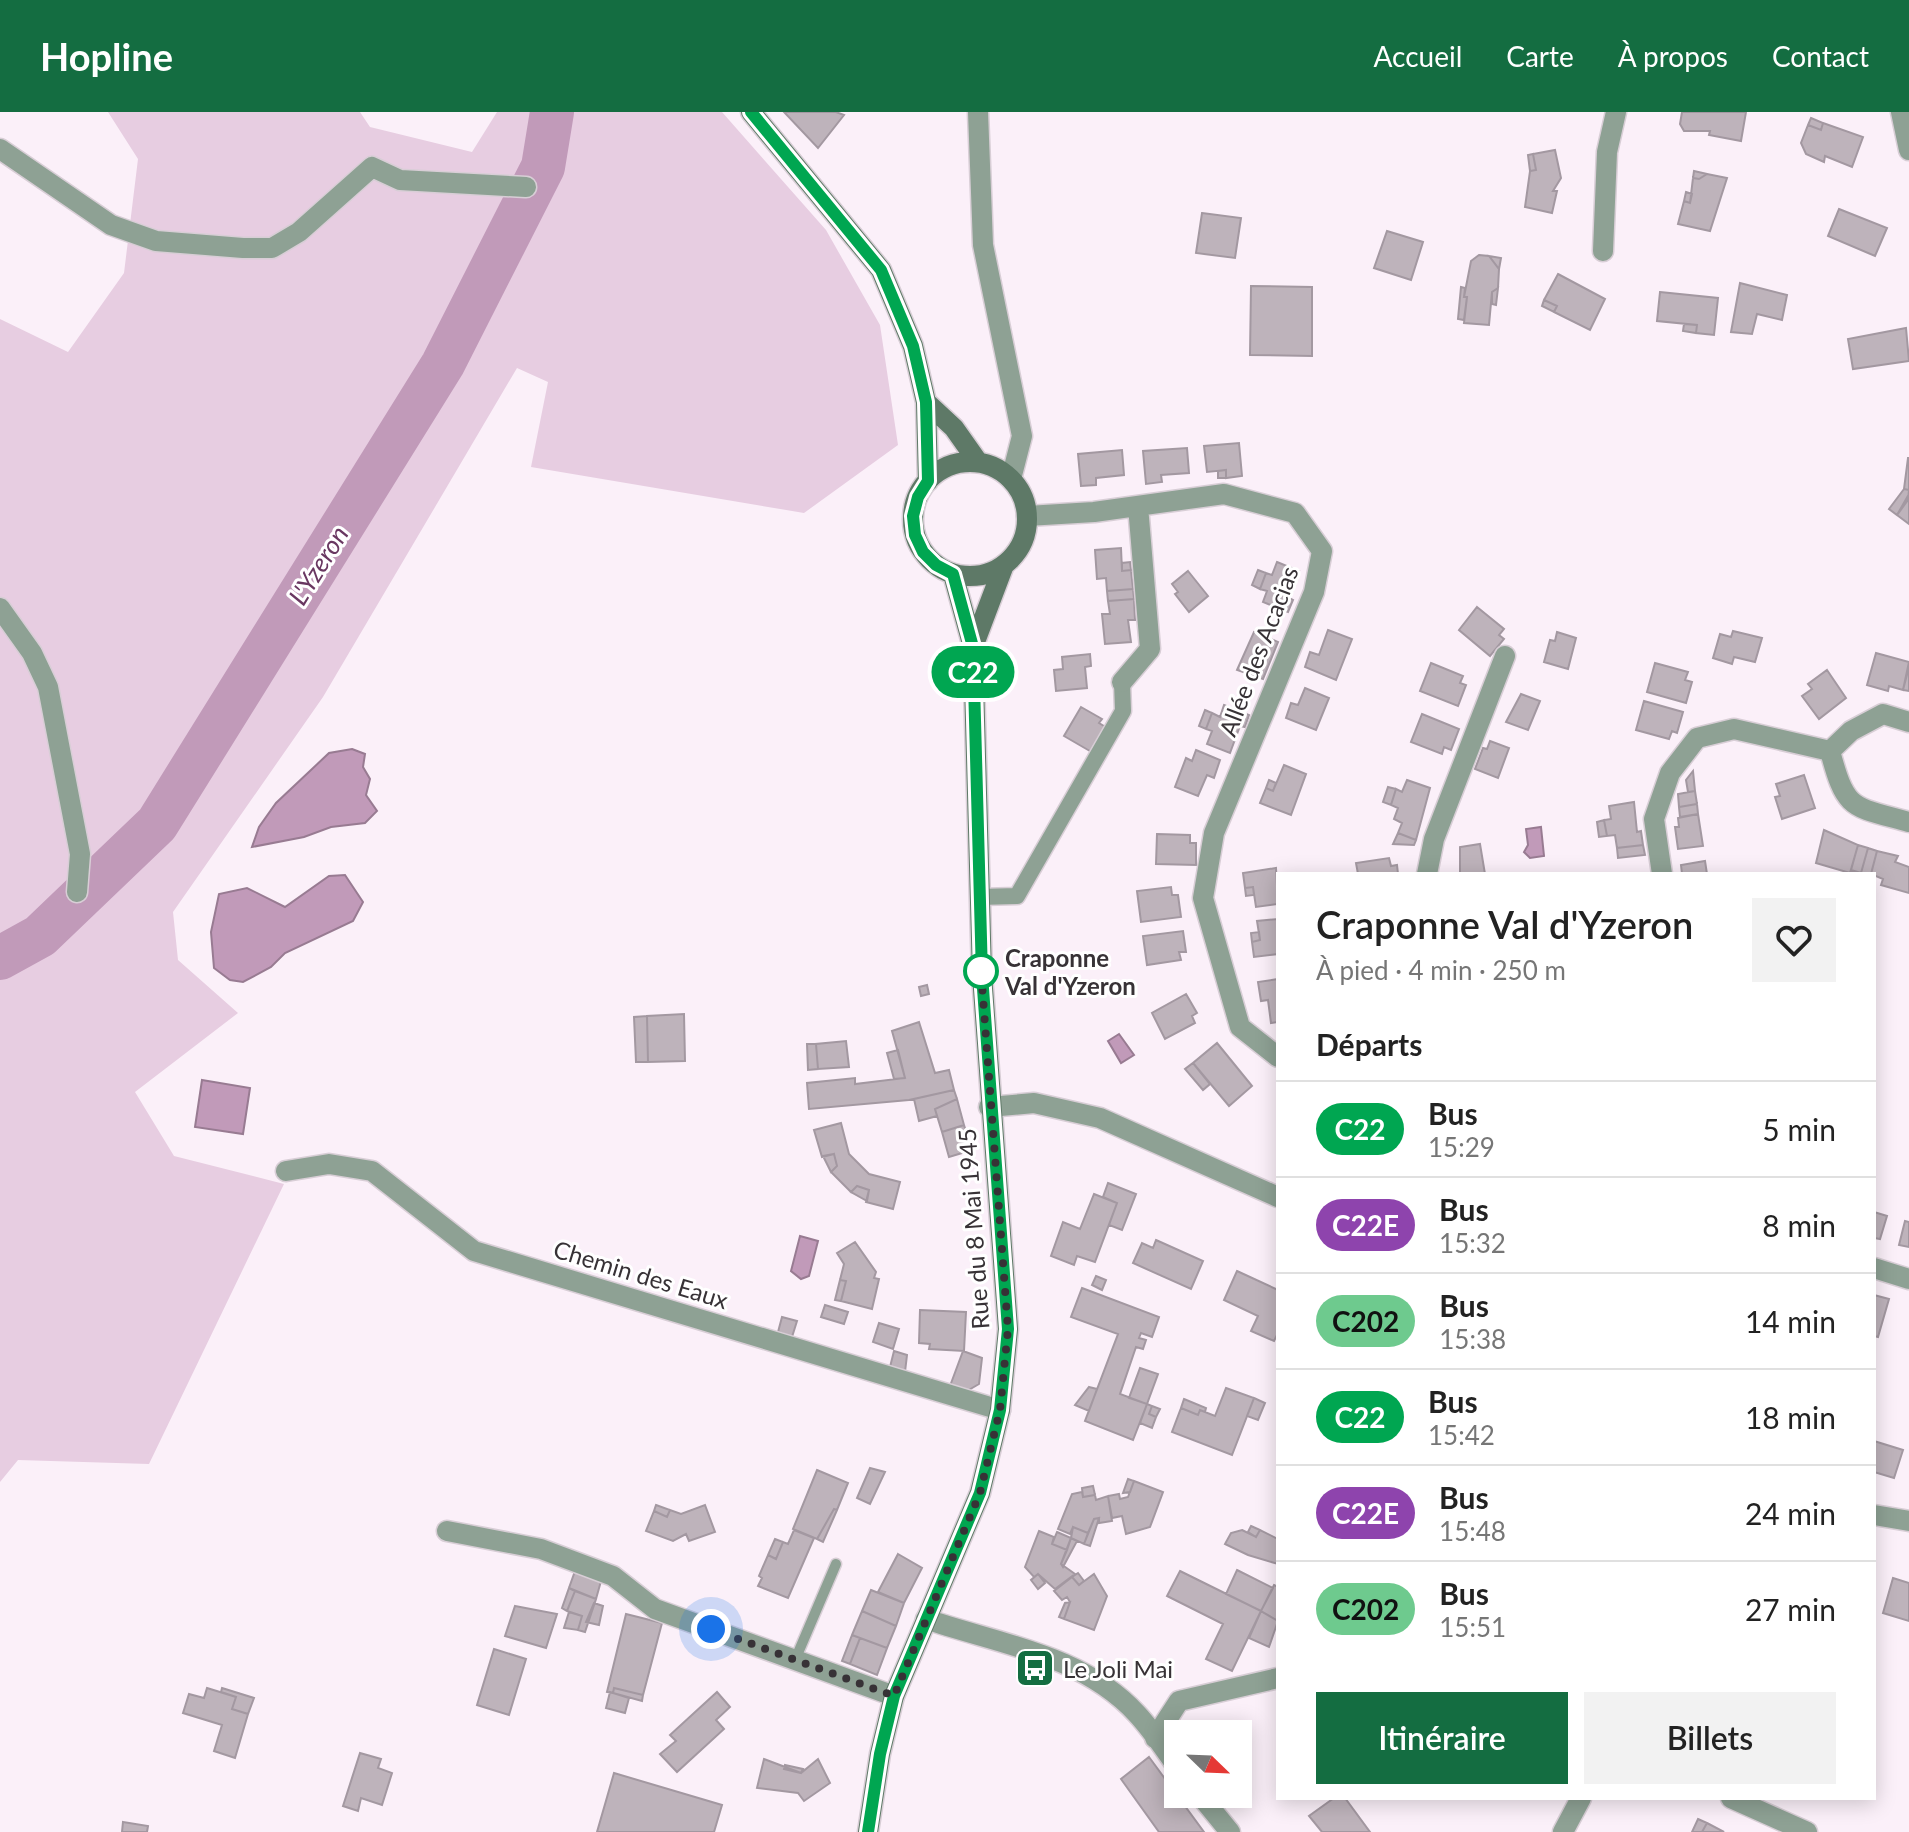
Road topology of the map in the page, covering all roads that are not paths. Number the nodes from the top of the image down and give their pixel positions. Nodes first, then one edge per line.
1 (751, 112) edge
2 (978, 112) edge
3 (1616, 112) edge
4 (1901, 112) edge
5 (0, 149) edge
6 (1909, 150) edge
7 (526, 187) dead end
8 (1603, 251) dead end
9 (926, 402) junction
10 (978, 462) junction
11 (1011, 479) junction
12 (928, 481) junction
13 (1138, 506) junction
14 (1027, 516) junction
15 (1004, 565) junction
16 (953, 574) junction
17 (0, 608) edge
18 (973, 647) junction
19 (1505, 656) dead end
20 (1122, 682) joint
21 (1909, 722) edge
22 (1830, 751) junction
23 (1909, 822) edge
24 (1427, 872) edge
25 (1662, 872) edge
26 (77, 892) dead end
27 (979, 897) junction
28 (1276, 1055) edge
29 (989, 1107) junction
30 (286, 1171) dead end
31 (1276, 1196) edge
32 (1876, 1269) edge
33 (1909, 1279) edge
34 (1000, 1410) junction
35 (1876, 1515) edge
36 (1909, 1521) edge
37 (447, 1531) dead end
38 (836, 1564) dead end
39 (926, 1619) junction
40 (795, 1660) junction
41 (1276, 1678) edge
42 (894, 1696) junction
43 (1155, 1738) junction
44 (1164, 1750) edge
45 (1580, 1800) edge
46 (1735, 1800) edge
47 (1210, 1808) edge
48 (868, 1832) edge
49 (1230, 1832) edge
50 (1563, 1832) edge
51 (1807, 1832) edge

1 - 9 main road
2 - 11 street
3 - 8 street
4 - 6 street
5 - 7 street
9 - 10 main road
9 - 12 main road
10 - 11 main road
10 - 12 main road
11 - 14 main road
12 - 16 main road
13 - 14 street, Allée des Acacias
13 - 20 street
13 - 28 street, Allée des Acacias
14 - 15 main road
15 - 16 main road
15 - 18 main road, Rue du 8 Mai 1945
16 - 18 main road, Rue du 8 Mai 1945
17 - 26 street
18 - 27 main road, Rue du 8 Mai 1945
19 - 24 street
20 - 27 street
21 - 22 street
22 - 23 street
22 - 25 street
27 - 29 main road, Rue du 8 Mai 1945
29 - 31 street
29 - 34 main road, Rue du 8 Mai 1945
30 - 34 street, Chemin des Eaux
32 - 33 street
34 - 39 main road, Rue du 8 Mai 1945
35 - 36 street
37 - 40 street
38 - 40 lane
39 - 42 main road, Rue du 8 Mai 1945
39 - 43 street
40 - 42 street
41 - 43 street
42 - 48 main road, Rue du 8 Mai 1945
43 - 44 street
45 - 50 street
46 - 51 street
47 - 49 street

